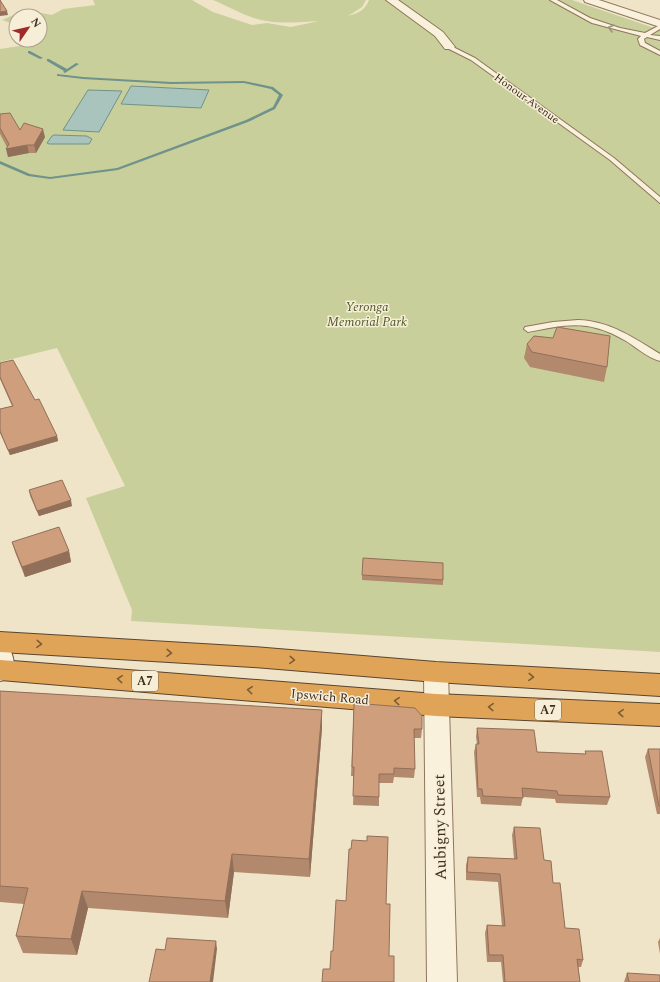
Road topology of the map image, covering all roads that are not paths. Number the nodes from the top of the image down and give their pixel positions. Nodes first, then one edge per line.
1 (391, 0) edge
2 (567, 0) edge
3 (589, 0) edge
4 (555, 1) edge
5 (660, 24) edge
6 (660, 28) edge
7 (645, 35) junction
8 (660, 38) edge
9 (449, 47) joint
10 (660, 53) edge
11 (660, 201) edge
12 (528, 329) dead end
13 (660, 358) edge
14 (0, 642) edge
15 (1, 665) edge
16 (436, 672) junction
17 (660, 685) edge
18 (436, 705) junction
19 (660, 715) edge
20 (442, 982) edge

1 - 9 street, Honour Avenue
2 - 4 lane
3 - 5 street
7 -> 4 lane
6 - 7 lane
7 - 8 lane
7 - 10 lane
9 - 11 lane, Honour Avenue
12 - 13 lane
14 -> 16 highway, A7
18 -> 15 highway, Ipswich Road / A7
16 -> 17 highway, A7
16 - 18 street, Aubigny Street
19 -> 18 highway, Ipswich Road / A7
18 - 20 street, Aubigny Street

